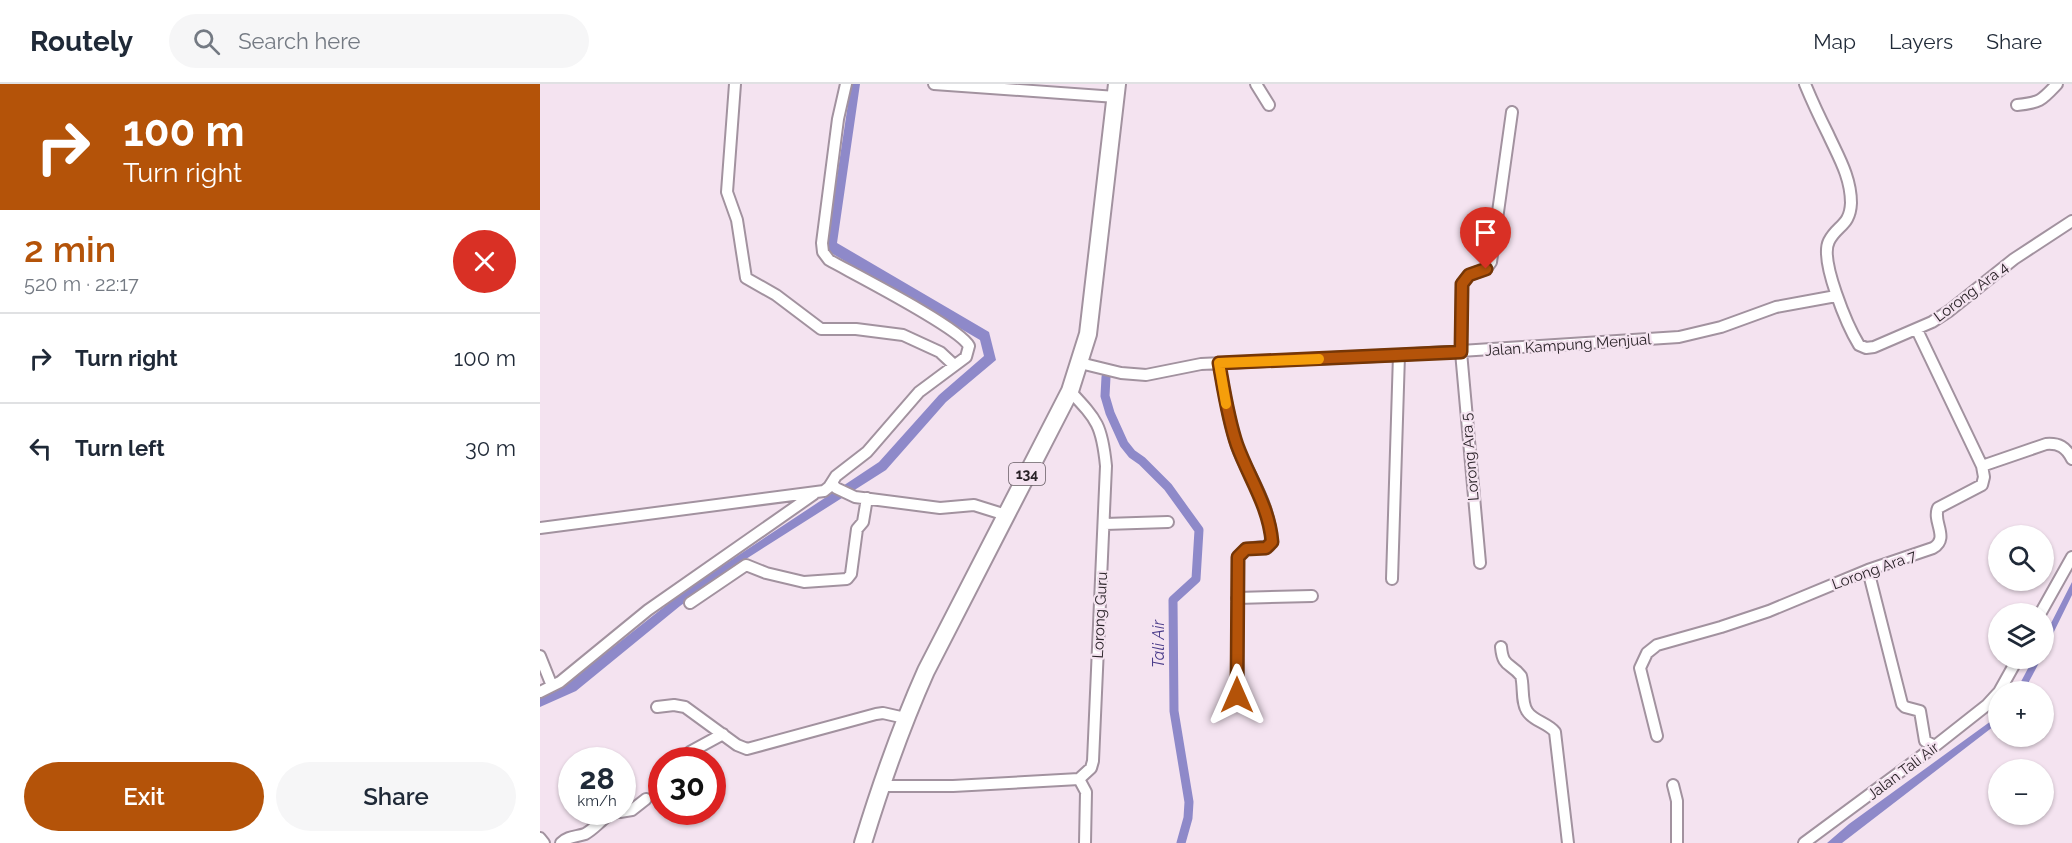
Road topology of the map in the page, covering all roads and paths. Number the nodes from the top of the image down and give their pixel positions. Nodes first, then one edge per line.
1 (735, 84) edge
2 (846, 84) edge
3 (934, 84) edge
4 (1256, 84) edge
5 (1805, 84) edge
6 (2057, 84) edge
7 (1117, 91) edge
8 (1269, 105) dead end
9 (2017, 105) dead end
10 (1512, 112) dead end
11 (2072, 221) edge
12 (1836, 296) junction
13 (1917, 330) junction
14 (1461, 352) junction
15 (1399, 355) junction
16 (1080, 363) junction
17 (1219, 363) junction
18 (954, 365) junction
19 (1070, 391) junction
20 (2072, 459) edge
21 (1982, 466) junction
22 (834, 485) junction
23 (817, 492) junction
24 (867, 498) junction
25 (1006, 515) junction
26 (1168, 522) dead end
27 (1105, 524) junction
28 (540, 528) edge
29 (2072, 557) edge
30 (1480, 563) dead end
31 (1868, 570) junction
32 (1392, 579) dead end
33 (1312, 596) dead end
34 (1237, 598) junction
35 (690, 603) dead end
36 (2046, 603) edge
37 (1501, 647) dead end
38 (540, 656) edge
39 (552, 686) junction
40 (540, 692) edge
41 (1988, 701) edge
42 (1244, 705) dead end
43 (657, 707) dead end
44 (906, 718) junction
45 (723, 734) junction
46 (1657, 736) dead end
47 (699, 747) edge
48 (1935, 747) junction
49 (1079, 778) junction
50 (1673, 785) dead end
51 (880, 786) junction
52 (646, 799) dead end
53 (636, 807) edge
54 (594, 825) edge
55 (540, 838) edge
56 (544, 843) edge
57 (561, 843) edge
58 (863, 843) edge
59 (1085, 843) edge
60 (1568, 843) edge
61 (1677, 843) edge
62 (1804, 843) edge

1 - 18 street
2 - 18 street
3 - 7 street
4 - 8 street
5 - 12 street, Lorong Ara 4
6 - 9 street
7 - 16 main road, 134
10 - 14 street, Lorong Ara 5
11 - 13 street, Lorong Ara 4
12 - 13 street, Lorong Ara 4
12 - 14 street, Jalan Kampung Menjual
13 - 21 street
14 - 15 street, Jalan Kampung Menjual
14 - 30 street, Lorong Ara 5
15 - 17 street, Jalan Kampung Menjual
15 - 32 street
16 - 17 street, Jalan Kampung Menjual
16 - 19 main road, 134
17 - 34 street
18 - 22 street
19 - 25 main road, 134
19 - 27 street, Lorong Guru
20 - 21 street
21 - 31 street, Lorong Ara 7
22 - 23 street
22 - 24 street
23 - 28 street
23 - 39 street
24 - 25 street
24 - 35 street
25 - 44 main road, 134
26 - 27 street
27 - 49 street, Lorong Guru
29 - 36 street
31 - 46 street, Lorong Ara 7
31 - 48 street
33 - 34 street
34 - 42 street
37 - 60 street
38 - 39 street
39 - 40 street
41 - 48 street, Jalan Tali Air
43 - 45 street
44 - 45 street
44 - 51 main road, 134
45 - 47 street
48 - 62 street, Jalan Tali Air
49 - 51 street
49 - 59 street
50 - 61 street
51 - 58 main road, 134
52 - 53 street
54 - 57 street
55 - 56 street

